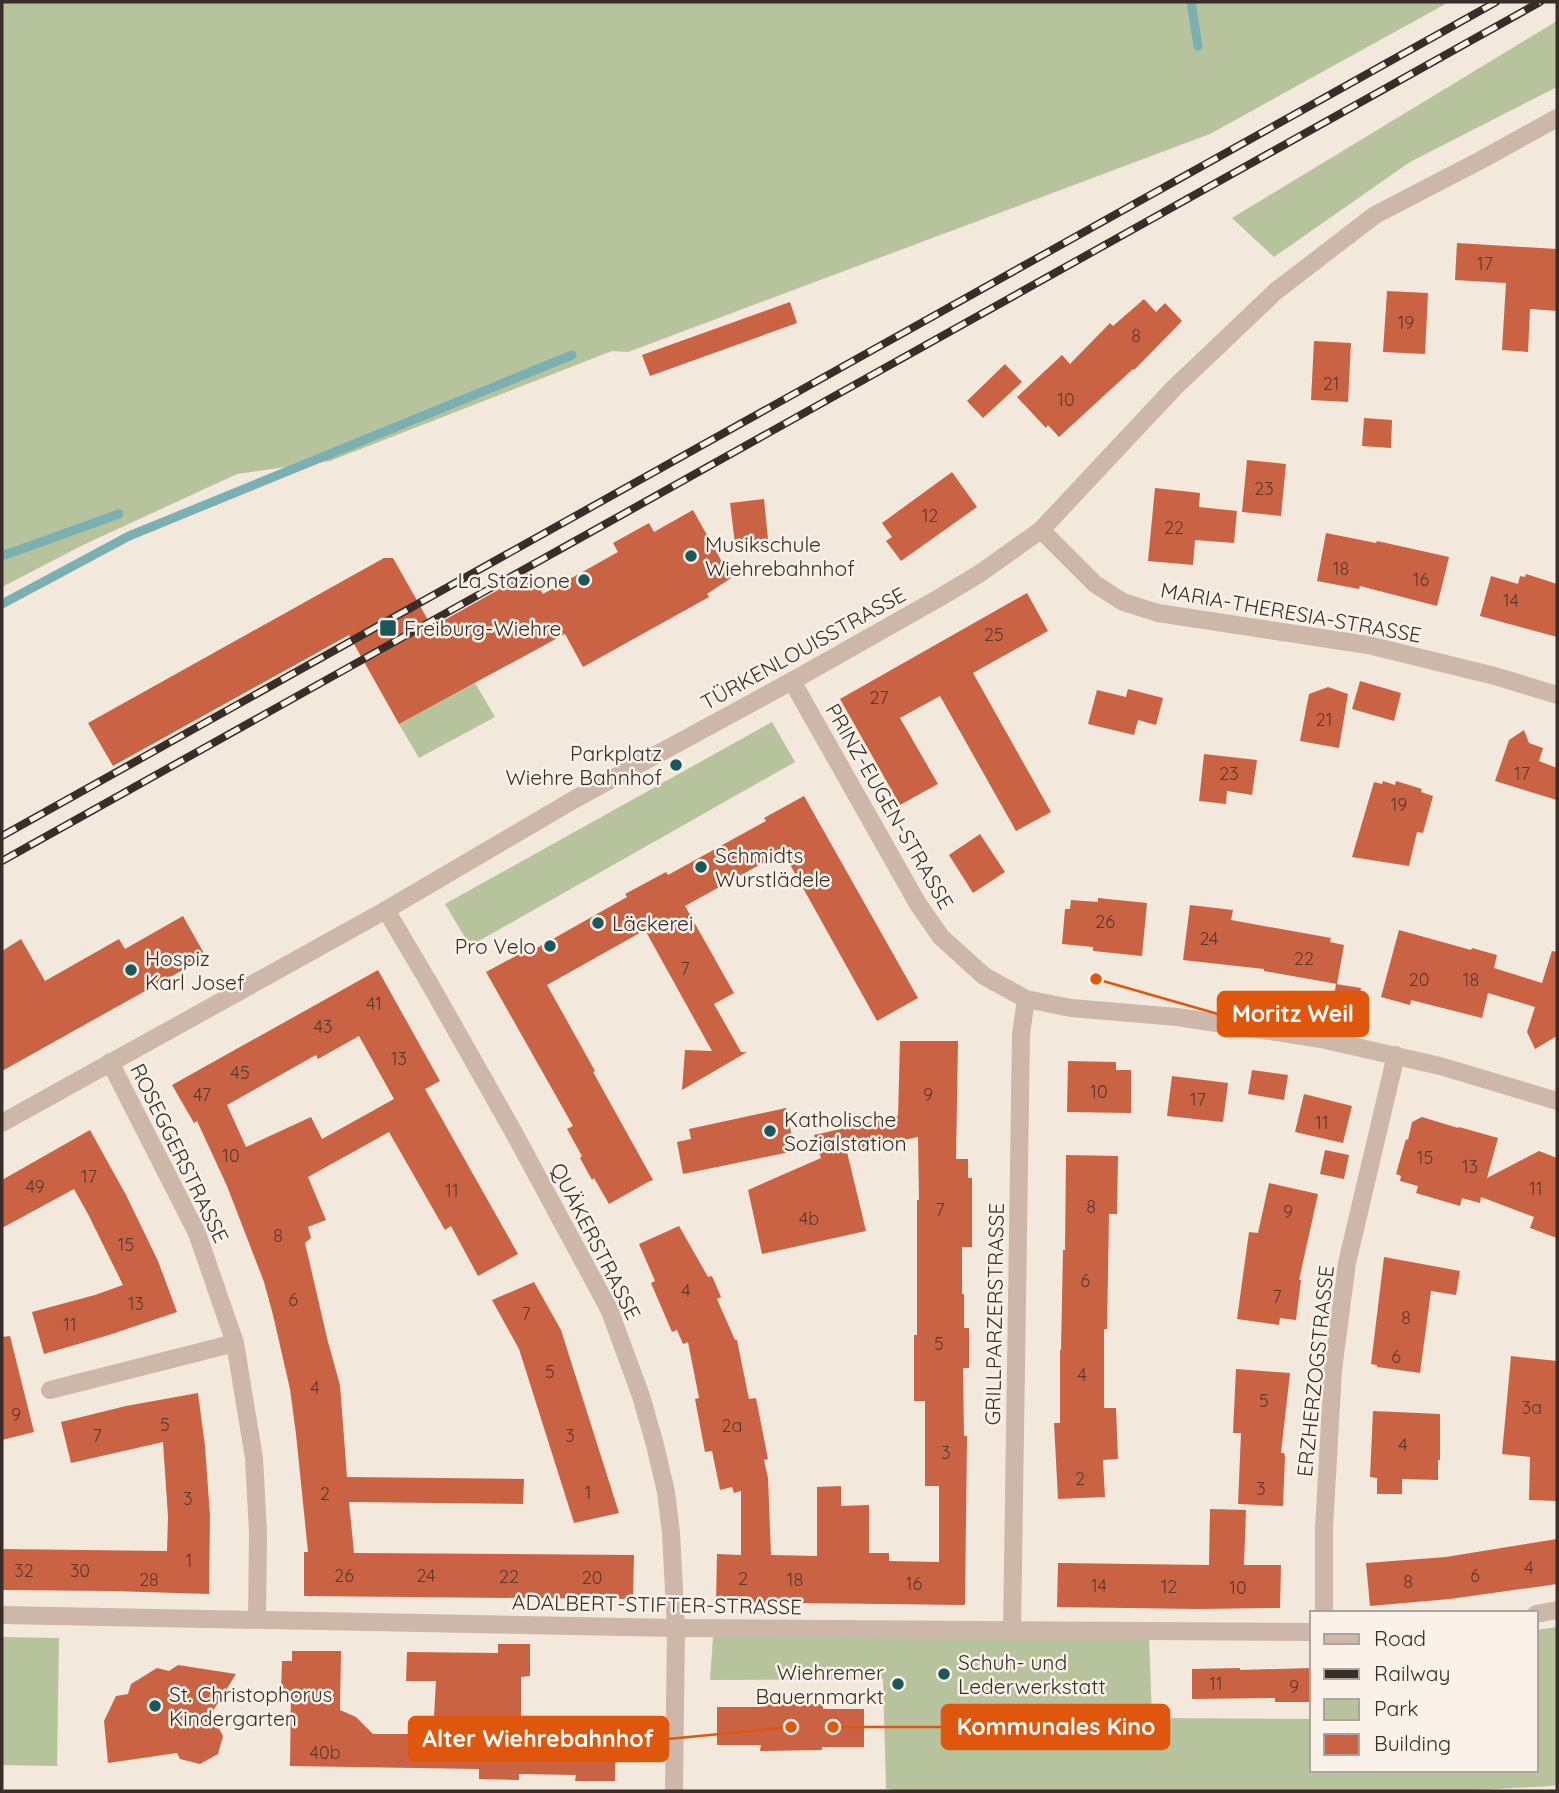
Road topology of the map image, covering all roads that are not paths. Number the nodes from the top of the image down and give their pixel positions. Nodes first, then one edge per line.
1 (1557, 118) edge
2 (1041, 530) junction
3 (792, 681) junction
4 (1557, 695) edge
5 (386, 910) junction
6 (1026, 999) junction
7 (1396, 1055) junction
8 (110, 1062) junction
9 (1557, 1101) edge
10 (2, 1123) edge
11 (235, 1343) junction
12 (50, 1390) dead end
13 (1557, 1610) edge
14 (1324, 1611) edge
15 (1538, 1614) edge
16 (2, 1615) edge
17 (257, 1619) junction
18 (676, 1628) junction
19 (1012, 1631) junction
20 (1310, 1632) edge
21 (674, 1791) edge

1 - 2 street, TÜRKENLOUISSTRASSE
2 - 3 street, TÜRKENLOUISSTRASSE
2 - 4 street, MARIA-THERESIA-STRASSE
3 - 5 street, TÜRKENLOUISSTRASSE
3 - 6 street, PRINZ-EUGEN-STRASSE
5 - 8 street, TÜRKENLOUISSTRASSE
5 - 18 street, QUÄKERSTRASSE
6 - 7 street, PRINZ-EUGEN-STRASSE
6 - 19 street, GRILLPARZERSTRASSE
7 - 9 street, PRINZ-EUGEN-STRASSE
7 - 14 street, ERZHERZOGSTRASSE
8 - 10 street, TÜRKENLOUISSTRASSE
8 - 11 street, ROSEGGERSTRASSE
11 - 12 street
11 - 17 street, ROSEGGERSTRASSE
13 - 15 street
16 - 17 street, ADALBERT-STIFTER-STRASSE
17 - 18 street, ADALBERT-STIFTER-STRASSE
18 - 19 street, ADALBERT-STIFTER-STRASSE
18 - 21 street, QUÄKERSTRASSE
19 - 20 street, ADALBERT-STIFTER-STRASSE

